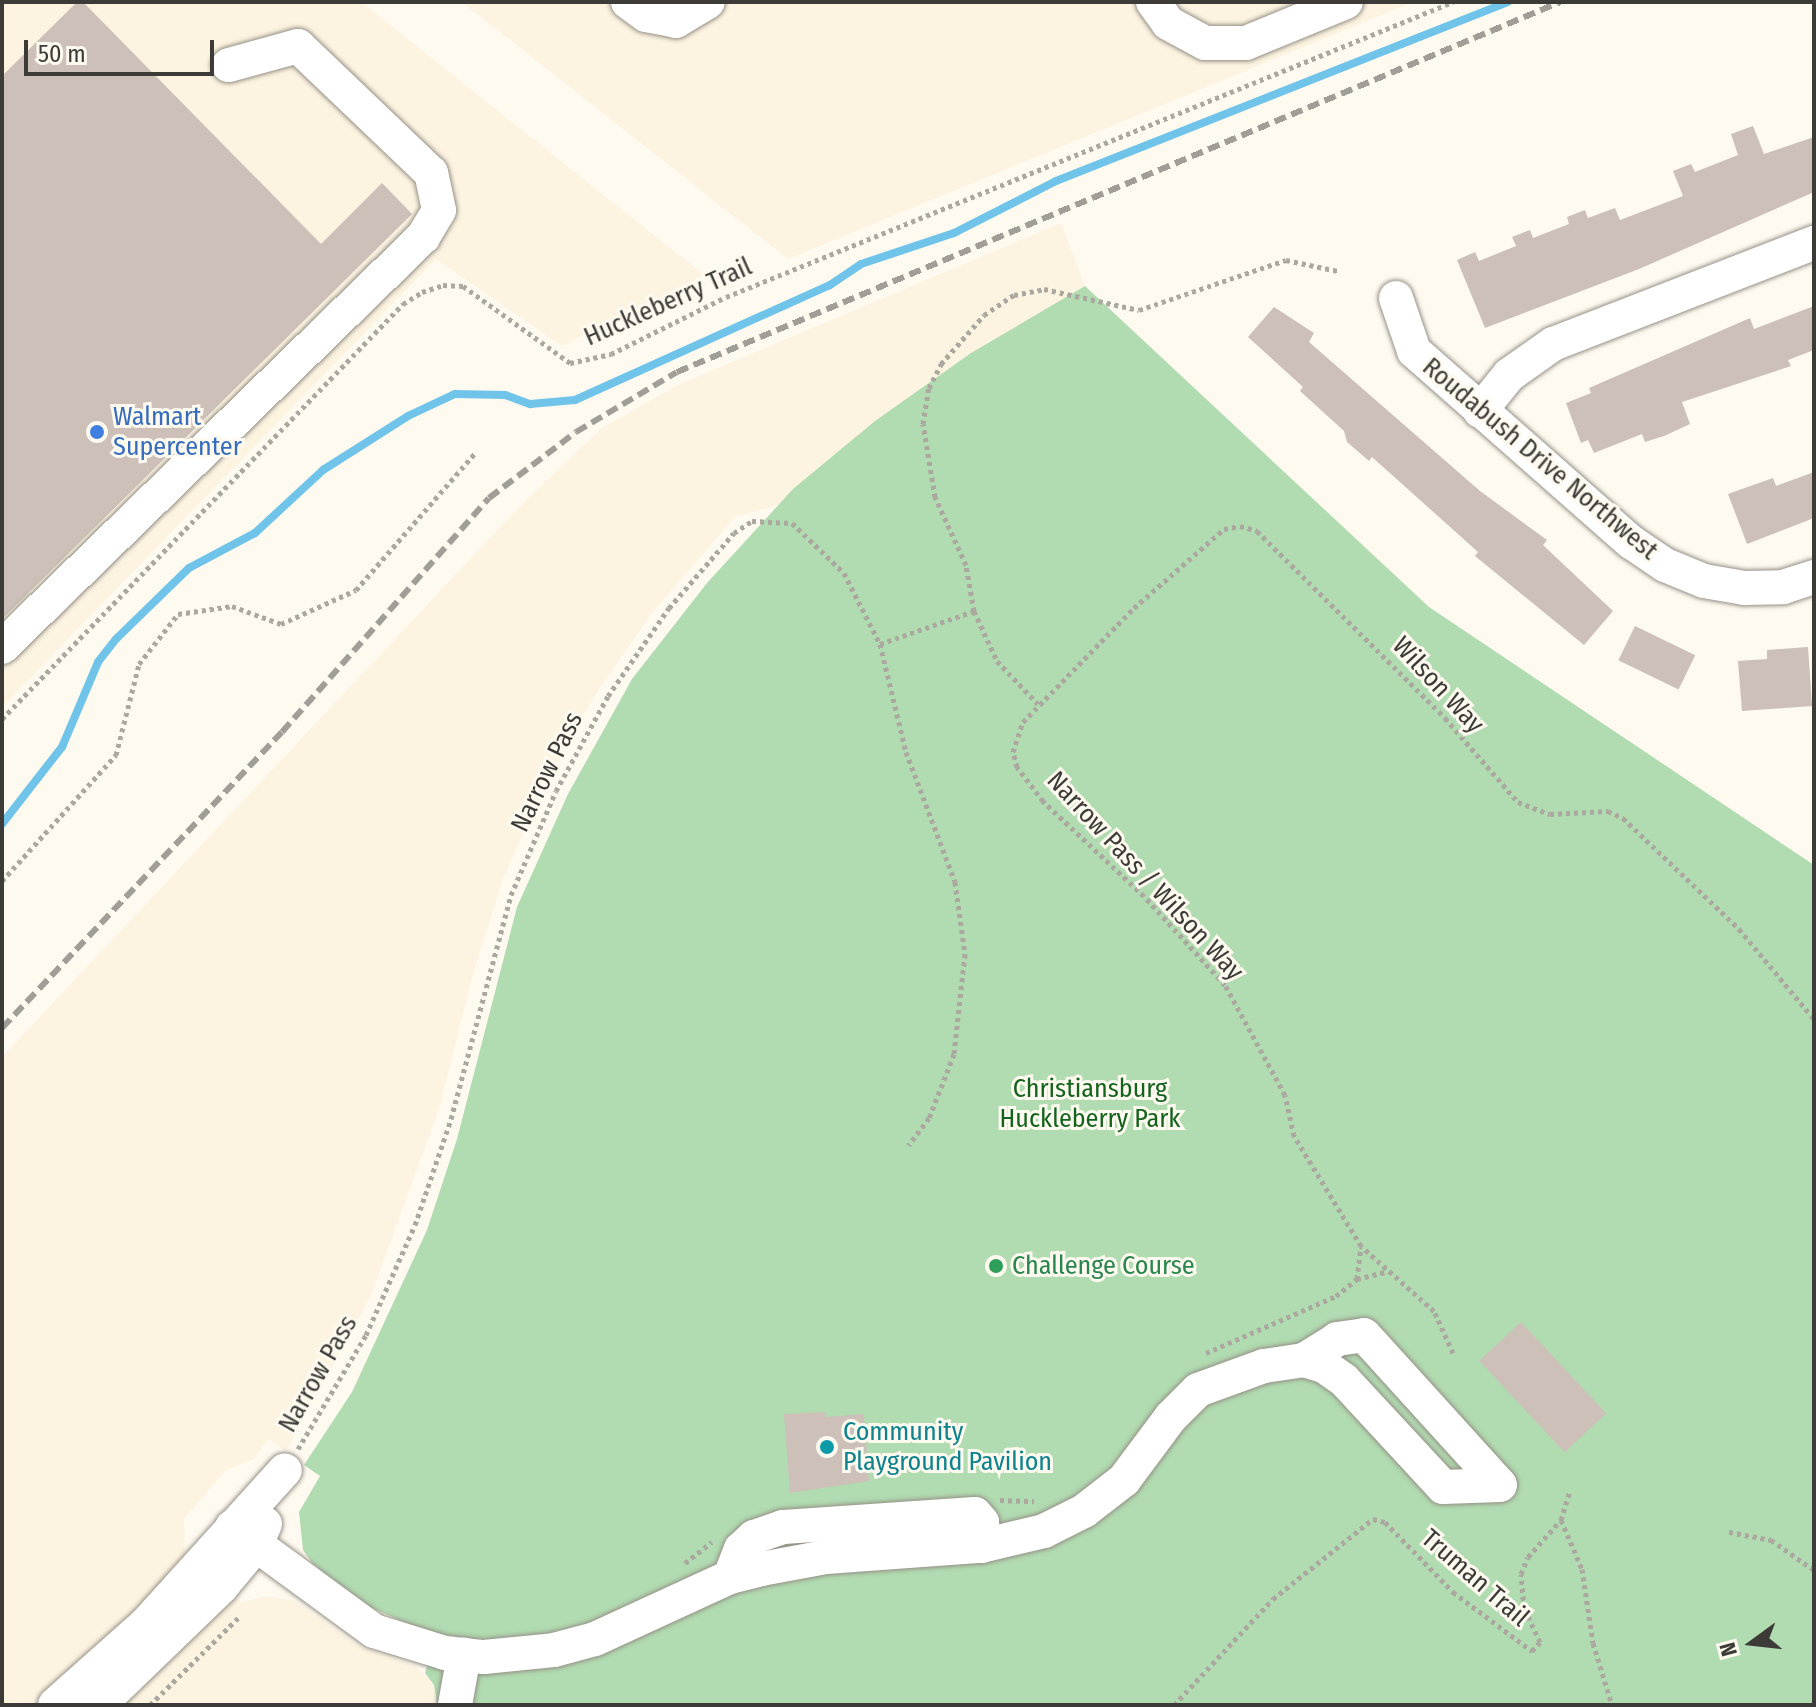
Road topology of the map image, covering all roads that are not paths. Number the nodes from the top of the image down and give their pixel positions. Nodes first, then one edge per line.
1 (628, 2) edge
2 (708, 2) edge
3 (1153, 2) edge
4 (1346, 2) edge
5 (229, 65) dead end
6 (1814, 243) edge
7 (1396, 298) dead end
8 (1480, 411) junction
9 (1814, 577) edge
10 (2, 647) edge
11 (1304, 1360) junction
12 (244, 1536) junction
13 (464, 1655) junction
14 (55, 1705) edge
15 (99, 1705) edge
16 (455, 1705) edge

1 - 2 street
3 - 4 street
5 - 10 street
6 - 8 street
7 - 8 street, Roudabush Drive Northwest
8 - 9 street, Roudabush Drive Northwest
11 - 11 street
11 - 13 street
12 - 13 street
12 - 14 street
12 - 15 street
13 - 16 street

